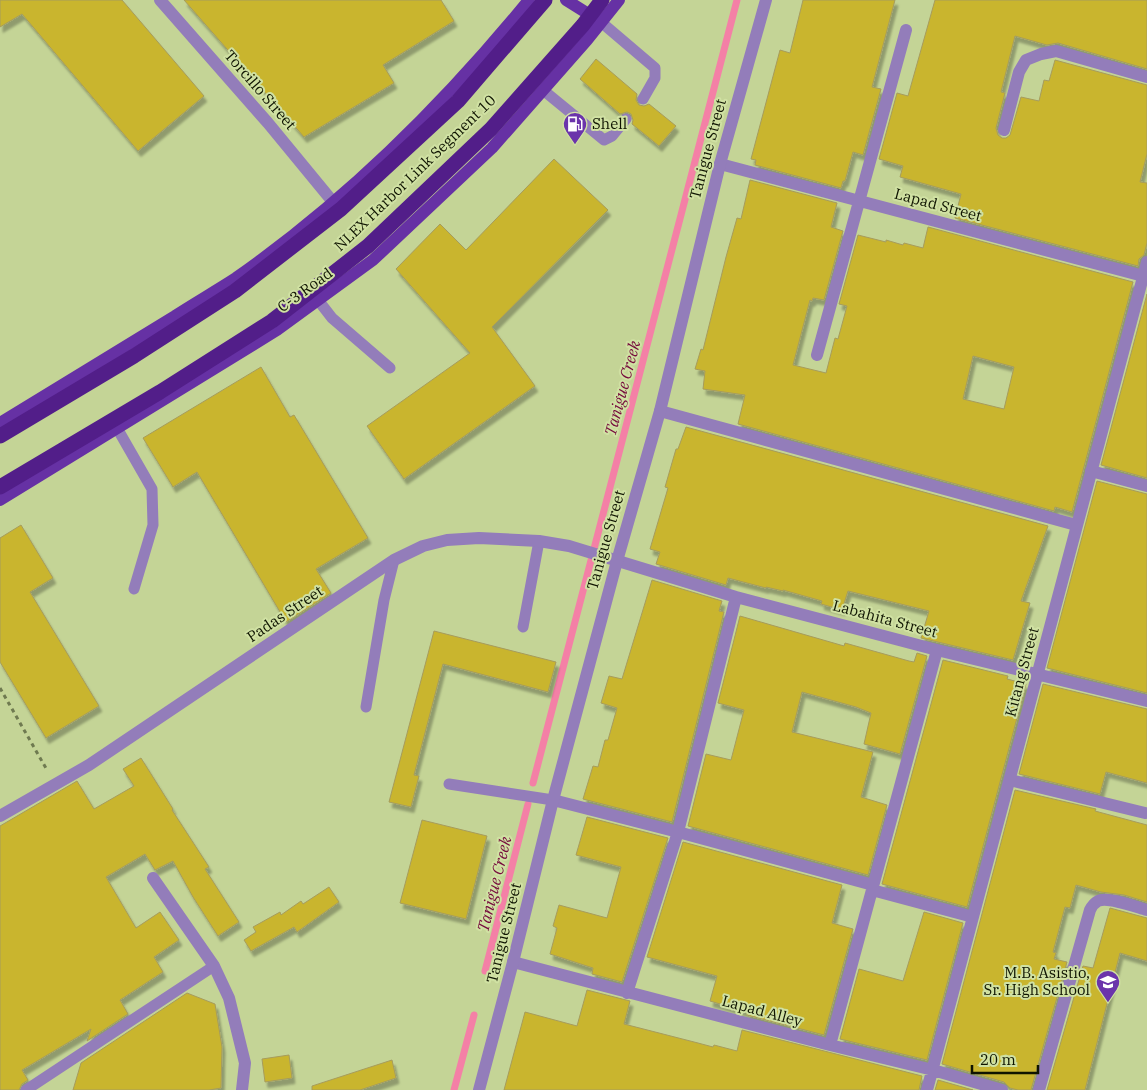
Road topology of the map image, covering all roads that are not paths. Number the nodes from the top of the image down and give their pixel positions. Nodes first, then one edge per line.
1 (160, 0) edge
2 (529, 0) edge
3 (545, 0) edge
4 (566, 0) edge
5 (602, 0) edge
6 (619, 0) edge
7 (766, 0) edge
8 (602, 22) junction
9 (906, 30) dead end
10 (1147, 77) edge
11 (543, 90) junction
12 (643, 99) dead end
13 (626, 119) dead end
14 (1004, 130) dead end
15 (720, 164) junction
16 (859, 201) junction
17 (333, 202) junction
18 (1147, 262) edge
19 (1145, 276) edge
20 (318, 300) junction
21 (816, 355) dead end
22 (390, 368) dead end
23 (660, 411) junction
24 (0, 422) edge
25 (117, 428) junction
26 (0, 436) edge
27 (1091, 471) junction
28 (1147, 486) edge
29 (0, 487) edge
30 (0, 500) edge
31 (1076, 525) junction
32 (538, 541) junction
33 (394, 560) junction
34 (616, 561) junction
35 (134, 589) dead end
36 (736, 597) junction
37 (524, 627) dead end
38 (937, 650) junction
39 (1038, 674) junction
40 (1147, 701) edge
41 (366, 707) dead end
42 (1010, 780) junction
43 (450, 784) dead end
44 (553, 800) junction
45 (1145, 813) dead end
46 (0, 816) edge
47 (678, 832) junction
48 (153, 878) dead end
49 (872, 888) junction
50 (1147, 910) edge
51 (973, 917) junction
52 (513, 962) junction
53 (214, 966) junction
54 (627, 993) junction
55 (830, 1046) junction
56 (932, 1070) junction
57 (26, 1090) edge
58 (242, 1090) edge
59 (478, 1090) edge
60 (928, 1090) edge
61 (1002, 1090) edge
62 (1039, 1090) edge

1 - 17 street, Torcillo Street
2 - 17 main road
3 - 26 highway, NLEX Harbor Link Segment 10, bridge
4 - 8 main road
5 - 29 highway, NLEX Harbor Link Segment 10, bridge
6 - 8 main road, C-3 Road
7 - 15 street, Tanigue Street
8 - 11 main road, C-3 Road
8 - 12 lane
9 - 16 street
10 - 14 street
11 - 13 lane
11 - 20 main road, C-3 Road
15 - 16 street, Lapad Street
15 - 23 street, Tanigue Street
16 - 19 street, Lapad Street
16 - 21 street
17 - 24 main road
18 - 19 street, Kitang Street
19 - 27 street, Kitang Street
20 - 22 lane
20 - 25 main road, C-3 Road
23 - 31 street
23 - 34 street, Tanigue Street
25 - 30 main road, C-3 Road
25 - 35 lane
27 - 28 street
27 - 31 street, Kitang Street
31 - 39 street, Kitang Street
32 - 33 street, Padas Street
32 - 34 street, Padas Street
32 - 37 lane
33 - 41 lane
33 - 46 street, Padas Street
34 - 36 street, Labahita Street
34 - 44 street, Tanigue Street
36 - 38 street, Labahita Street
36 - 47 street
38 - 39 street, Labahita Street
38 - 49 street
39 - 40 street, Labahita Street
39 - 42 street, Kitang Street
42 - 45 street
42 - 51 street, Kitang Street
43 - 44 lane
44 - 47 street
44 - 52 street, Tanigue Street
47 - 49 street
47 - 54 street
48 - 53 street
49 - 51 street
49 - 55 street
50 - 62 street
51 - 56 street, Kitang Street
52 - 54 street, Lapad Alley
52 - 59 street, Tanigue Street
53 - 57 lane
53 - 58 street
54 - 55 street, Lapad Alley
55 - 56 street, Lapad Alley
56 - 60 street, Kitang Street
56 - 61 street, Lapad Alley

